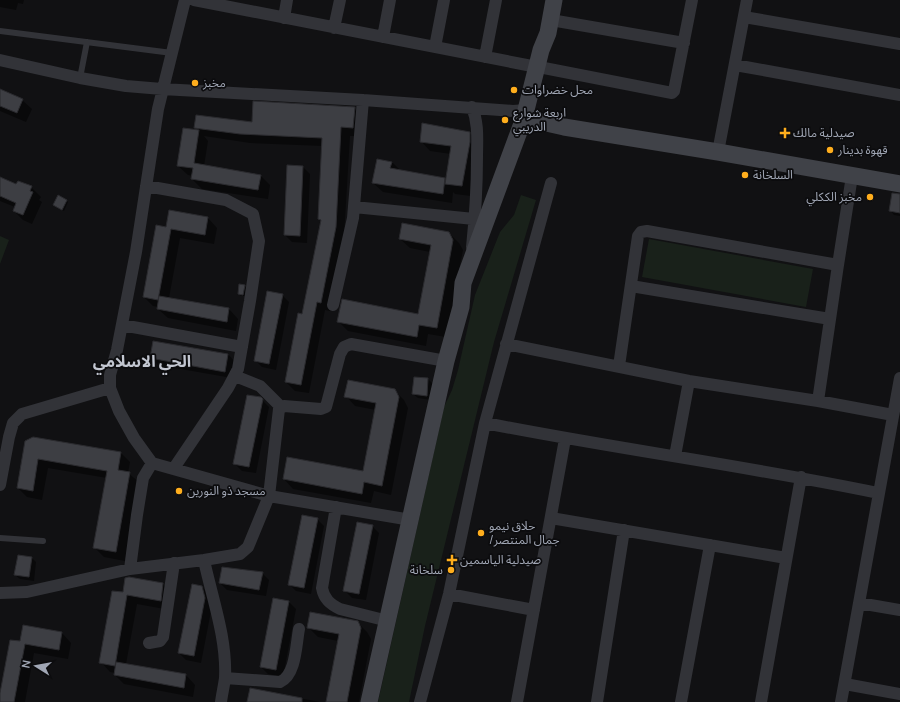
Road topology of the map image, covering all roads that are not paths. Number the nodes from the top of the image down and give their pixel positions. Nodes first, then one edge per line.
1 (185, 0) edge
2 (194, 0) edge
3 (287, 0) edge
4 (340, 0) edge
5 (390, 0) edge
6 (444, 0) edge
7 (496, 0) edge
8 (554, 0) edge
9 (692, 0) edge
10 (747, 0) edge
11 (236, 4) edge
12 (744, 17) junction
13 (284, 18) junction
14 (550, 26) junction
15 (334, 28) junction
16 (0, 31) edge
17 (383, 37) junction
18 (87, 42) junction
19 (684, 43) junction
20 (900, 44) edge
21 (435, 47) junction
22 (172, 53) junction
23 (485, 57) junction
24 (0, 60) edge
25 (734, 65) junction
26 (540, 68) junction
27 (80, 78) junction
28 (162, 89) junction
29 (900, 95) edge
30 (363, 100) junction
31 (472, 107) junction
32 (526, 114) junction
33 (719, 148) junction
34 (900, 174) edge
35 (852, 176) junction
36 (551, 183) dead end
37 (900, 184) edge
38 (146, 186) junction
39 (354, 207) junction
40 (474, 219) junction
41 (470, 260) junction
42 (838, 265) junction
43 (631, 286) junction
44 (333, 305) dead end
45 (460, 306) junction
46 (830, 319) junction
47 (122, 325) junction
48 (506, 344) junction
49 (242, 347) junction
50 (446, 360) junction
51 (619, 366) junction
52 (235, 376) junction
53 (900, 378) edge
54 (688, 381) junction
55 (110, 388) junction
56 (818, 401) junction
57 (281, 407) junction
58 (893, 415) junction
59 (485, 423) junction
60 (565, 439) junction
61 (675, 456) junction
62 (152, 462) junction
63 (174, 468) junction
64 (801, 477) junction
65 (0, 485) edge
66 (878, 492) junction
67 (269, 496) junction
68 (336, 507) junction
69 (551, 518) junction
70 (411, 520) junction
71 (624, 530) junction
72 (0, 538) edge
73 (43, 541) dead end
74 (710, 545) junction
75 (786, 558) junction
76 (204, 560) junction
77 (174, 563) junction
78 (130, 569) junction
79 (0, 593) edge
80 (449, 594) junction
81 (859, 603) junction
82 (534, 610) junction
83 (900, 610) edge
84 (388, 621) junction
85 (299, 629) dead end
86 (150, 643) dead end
87 (225, 678) junction
88 (844, 684) junction
89 (900, 694) edge
90 (220, 702) edge
91 (369, 702) edge
92 (420, 702) edge
93 (517, 702) edge
94 (597, 702) edge
95 (681, 702) edge
96 (761, 702) edge
97 (841, 702) edge

1 - 22 street
2 - 11 street
3 - 13 street
4 - 15 street
5 - 17 street
6 - 21 street
7 - 23 street
8 - 14 street
9 - 19 street
10 - 12 street
11 - 13 street
12 - 20 street
12 - 25 street
13 - 15 street
14 - 19 street
14 - 26 street
15 - 17 street
16 - 18 lane
17 - 21 street
18 - 22 lane
18 - 27 lane
19 - 26 street
21 - 23 street
22 - 28 street
23 - 26 street
24 - 27 street
25 - 29 street
25 - 33 street
26 - 32 street
27 - 28 street
28 - 30 street
28 - 38 street
30 - 31 street
30 - 39 street
31 - 32 street
31 - 40 street
32 - 33 street
32 - 41 street
32 - 45 street
33 - 34 street
33 - 35 street
35 - 37 street
35 - 42 street
36 - 48 street
38 - 47 street
38 - 49 street
39 - 40 street
39 - 44 street
40 - 41 street
41 - 45 street
42 - 43 street
42 - 46 street
43 - 46 street
43 - 51 street
45 - 50 street
46 - 56 street
47 - 49 street
47 - 55 street
48 - 51 street
48 - 59 street
49 - 52 street
50 - 57 street
50 - 70 street
51 - 54 street
52 - 57 street
52 - 63 street
53 - 58 street
54 - 56 street
54 - 61 street
55 - 62 street
55 - 65 street
56 - 58 street
57 - 67 street
58 - 66 street
59 - 60 street
59 - 80 street
60 - 61 street
60 - 69 street
61 - 64 street
62 - 63 street
62 - 78 street
63 - 67 street
64 - 66 street
64 - 75 street
66 - 81 street
67 - 68 street
67 - 76 street
68 - 70 street
68 - 84 street
69 - 71 street
69 - 82 street
70 - 84 street
71 - 74 street
71 - 94 street
72 - 73 lane
74 - 75 street
74 - 95 street
75 - 96 street
76 - 77 street
76 - 87 street
77 - 78 street
77 - 86 street
78 - 79 street
80 - 82 street
80 - 92 street
81 - 83 street
81 - 88 street
82 - 93 street
84 - 91 street
85 - 87 street
87 - 90 street
88 - 89 street
88 - 97 street

